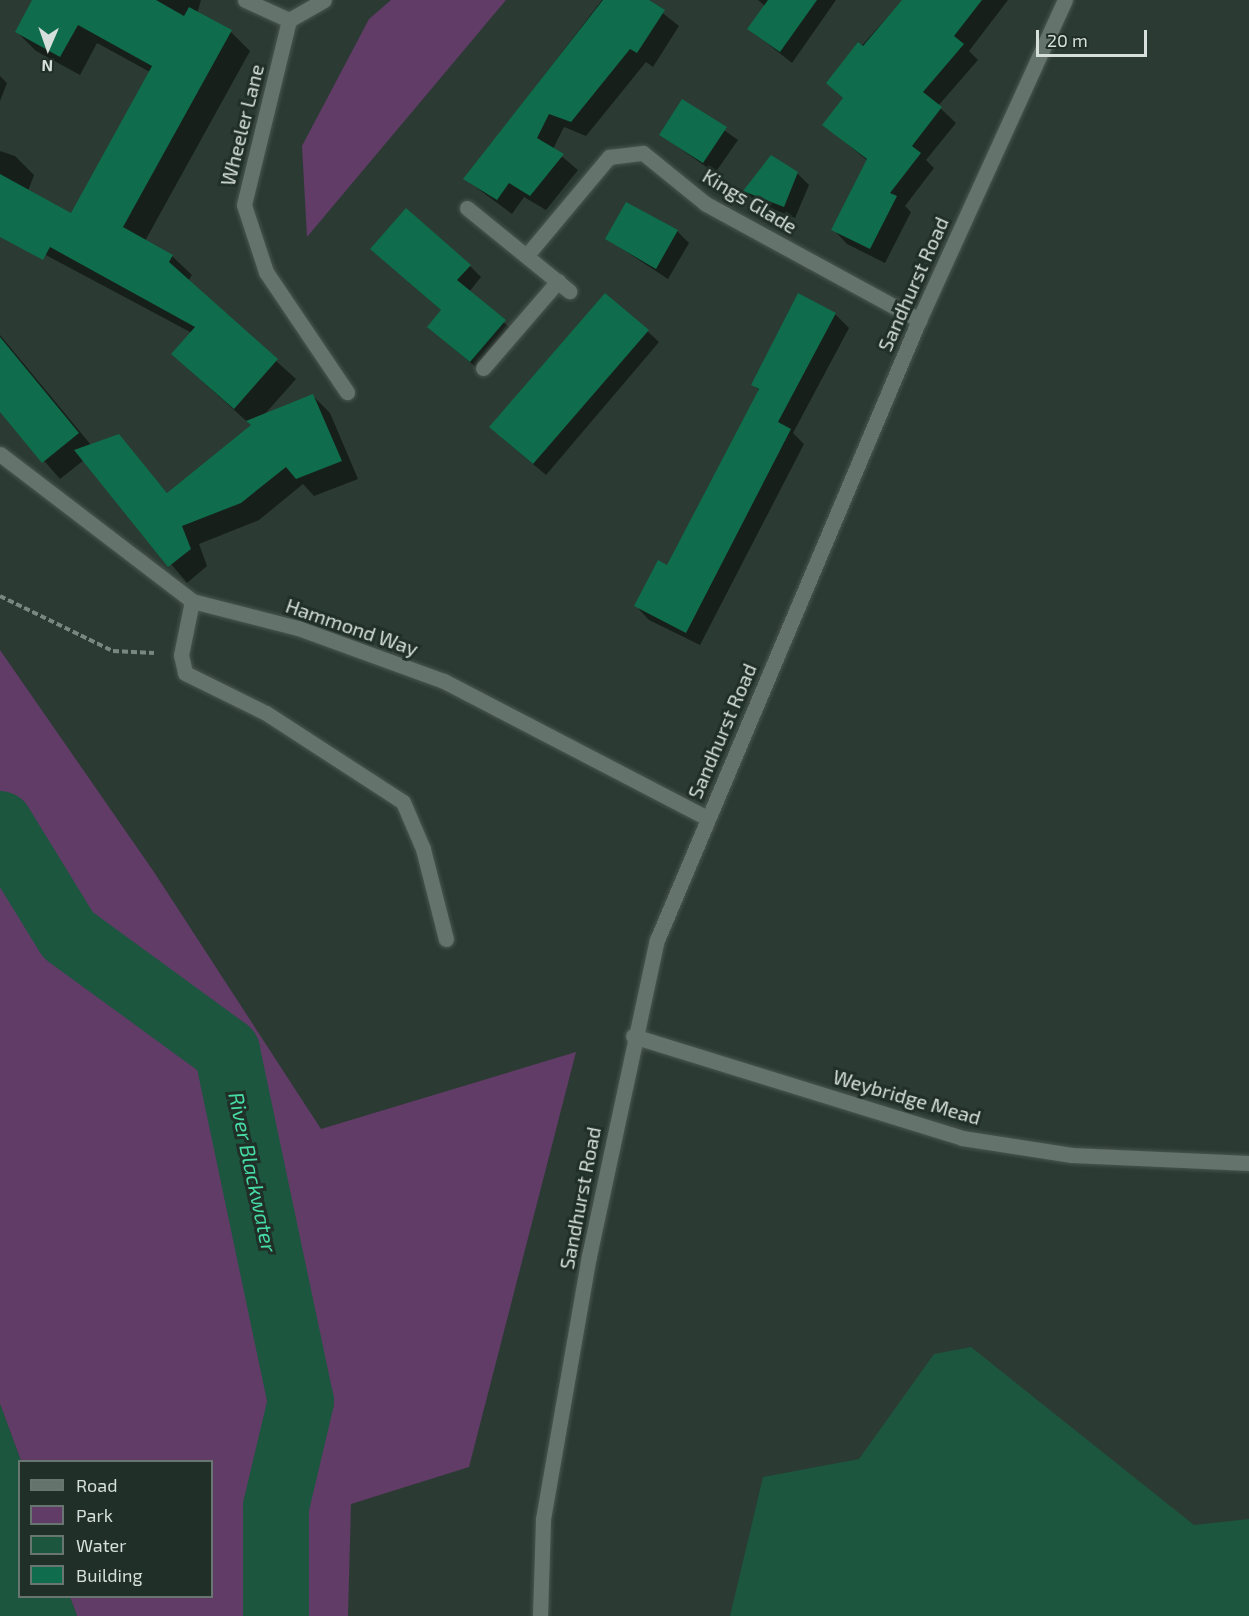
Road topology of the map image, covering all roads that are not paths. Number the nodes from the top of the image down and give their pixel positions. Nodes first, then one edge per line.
1 (245, 0) edge
2 (324, 0) edge
3 (1065, 0) edge
4 (289, 20) junction
5 (467, 208) dead end
6 (527, 255) junction
7 (918, 321) junction
8 (483, 368) dead end
9 (347, 392) dead end
10 (0, 454) edge
11 (192, 601) junction
12 (707, 818) junction
13 (446, 939) dead end
14 (633, 1036) junction
15 (1249, 1163) edge
16 (540, 1616) edge

1 - 4 street
2 - 4 street
3 - 7 street, Sandhurst Road
4 - 9 street, Wheeler Lane
5 - 6 street
6 - 7 street, Kings Glade
6 - 8 street
7 - 12 street, Sandhurst Road
10 - 11 street, Hammond Way
11 - 12 street, Hammond Way
11 - 13 street
12 - 14 street, Sandhurst Road
14 - 15 street, Weybridge Mead
14 - 16 street, Sandhurst Road

